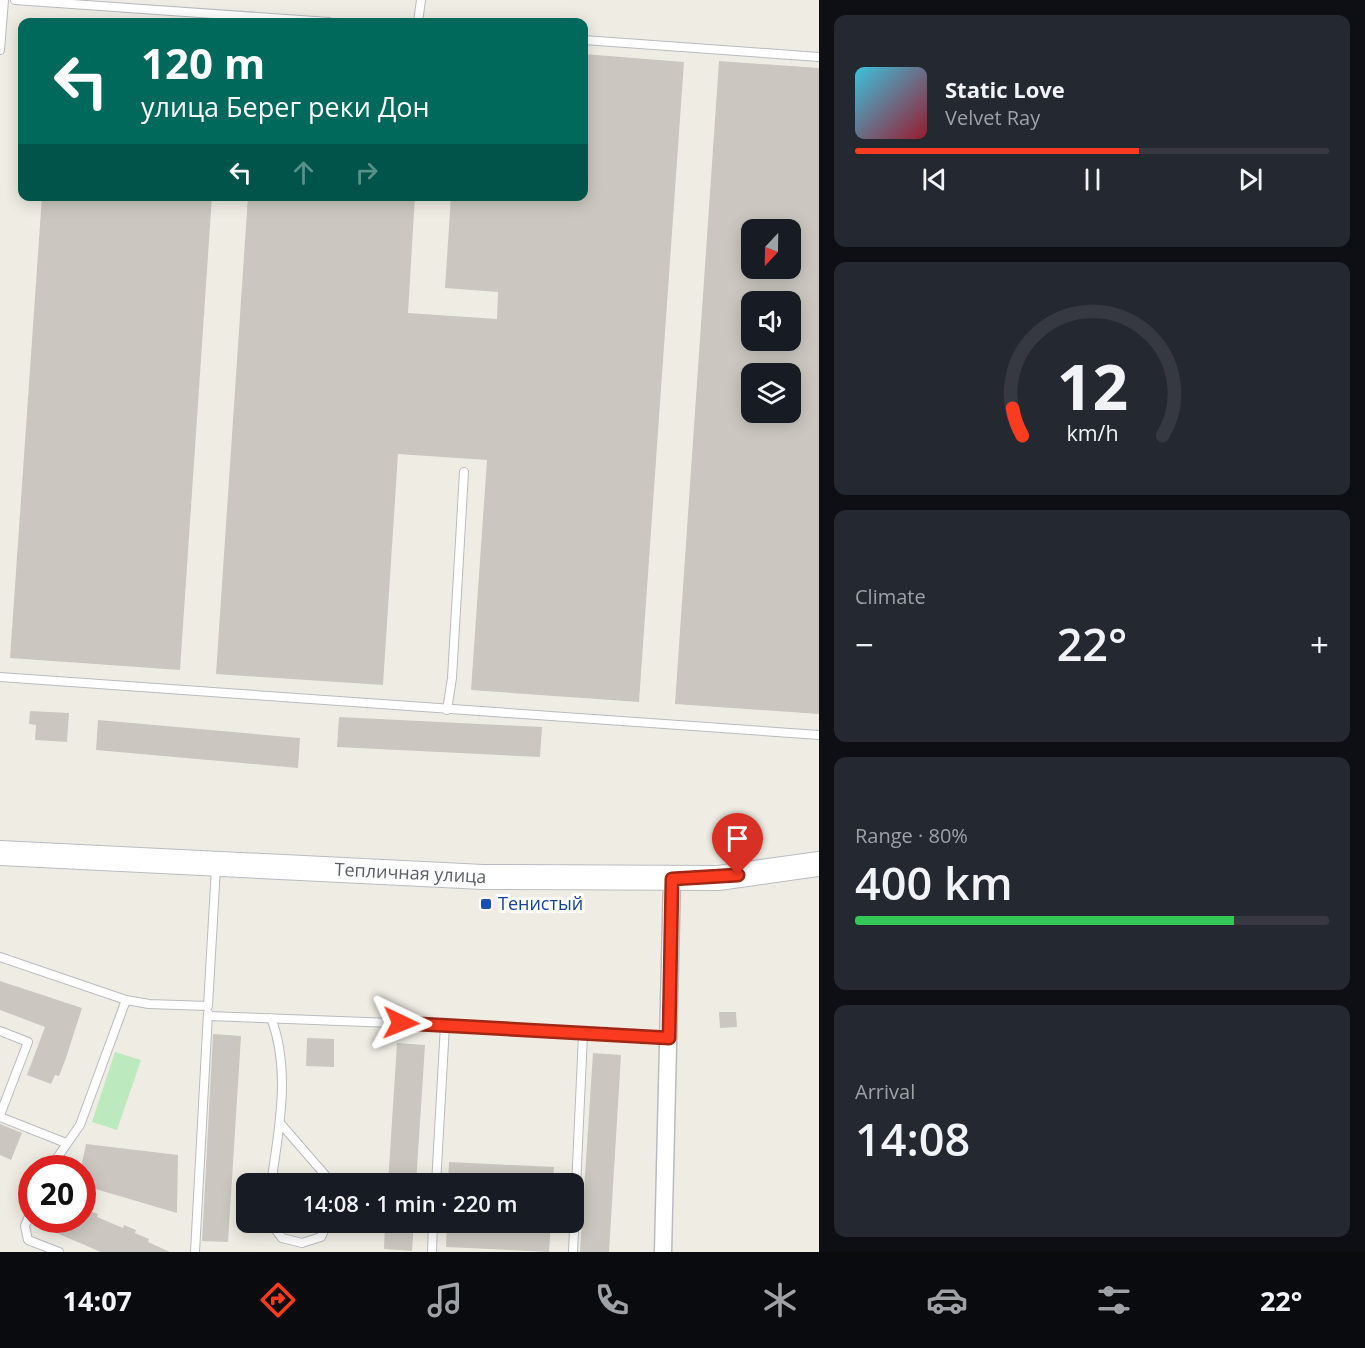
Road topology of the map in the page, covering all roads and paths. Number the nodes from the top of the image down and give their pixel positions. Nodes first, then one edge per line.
1 (3, 0) edge
2 (15, 0) edge
3 (421, 0) edge
4 (272, 18) edge
5 (419, 18) edge
6 (588, 40) edge
7 (0, 50) edge
8 (819, 57) edge
9 (464, 472) dead end
10 (0, 677) edge
11 (447, 710) junction
12 (819, 735) edge
13 (0, 853) edge
14 (216, 863) junction
15 (819, 864) edge
16 (672, 879) junction
17 (0, 957) edge
18 (126, 1000) junction
19 (208, 1006) junction
20 (208, 1016) junction
21 (271, 1018) junction
22 (445, 1025) junction
23 (0, 1031) edge
24 (583, 1035) junction
25 (669, 1038) junction
26 (0, 1116) edge
27 (280, 1122) junction
28 (66, 1143) junction
29 (58, 1155) edge
30 (273, 1173) edge
31 (323, 1173) edge
32 (437, 1173) edge
33 (26, 1233) edge
34 (278, 1233) edge
35 (323, 1233) edge
36 (433, 1233) edge
37 (59, 1252) edge
38 (195, 1252) edge
39 (432, 1252) edge
40 (573, 1252) edge
41 (663, 1252) edge

1 - 7 lane
2 - 4 lane
3 - 5 lane
6 - 8 lane
9 - 11 lane
10 - 11 lane
11 - 12 lane
13 - 14 street, Тепличная улица
14 - 16 street, Тепличная улица
14 - 19 lane
15 - 16 street, Тепличная улица
16 - 25 street
17 - 18 lane
18 - 19 lane
18 - 28 lane
19 - 20 lane
20 - 21 lane
20 - 38 lane
21 - 22 lane
21 - 27 lane
22 - 24 lane
22 - 32 lane
23 - 26 lane
24 - 25 lane
24 - 40 lane
25 - 41 street
26 - 28 lane
27 - 30 lane
27 - 31 lane
28 - 29 lane
33 - 37 lane
34 - 35 lane
36 - 39 lane

